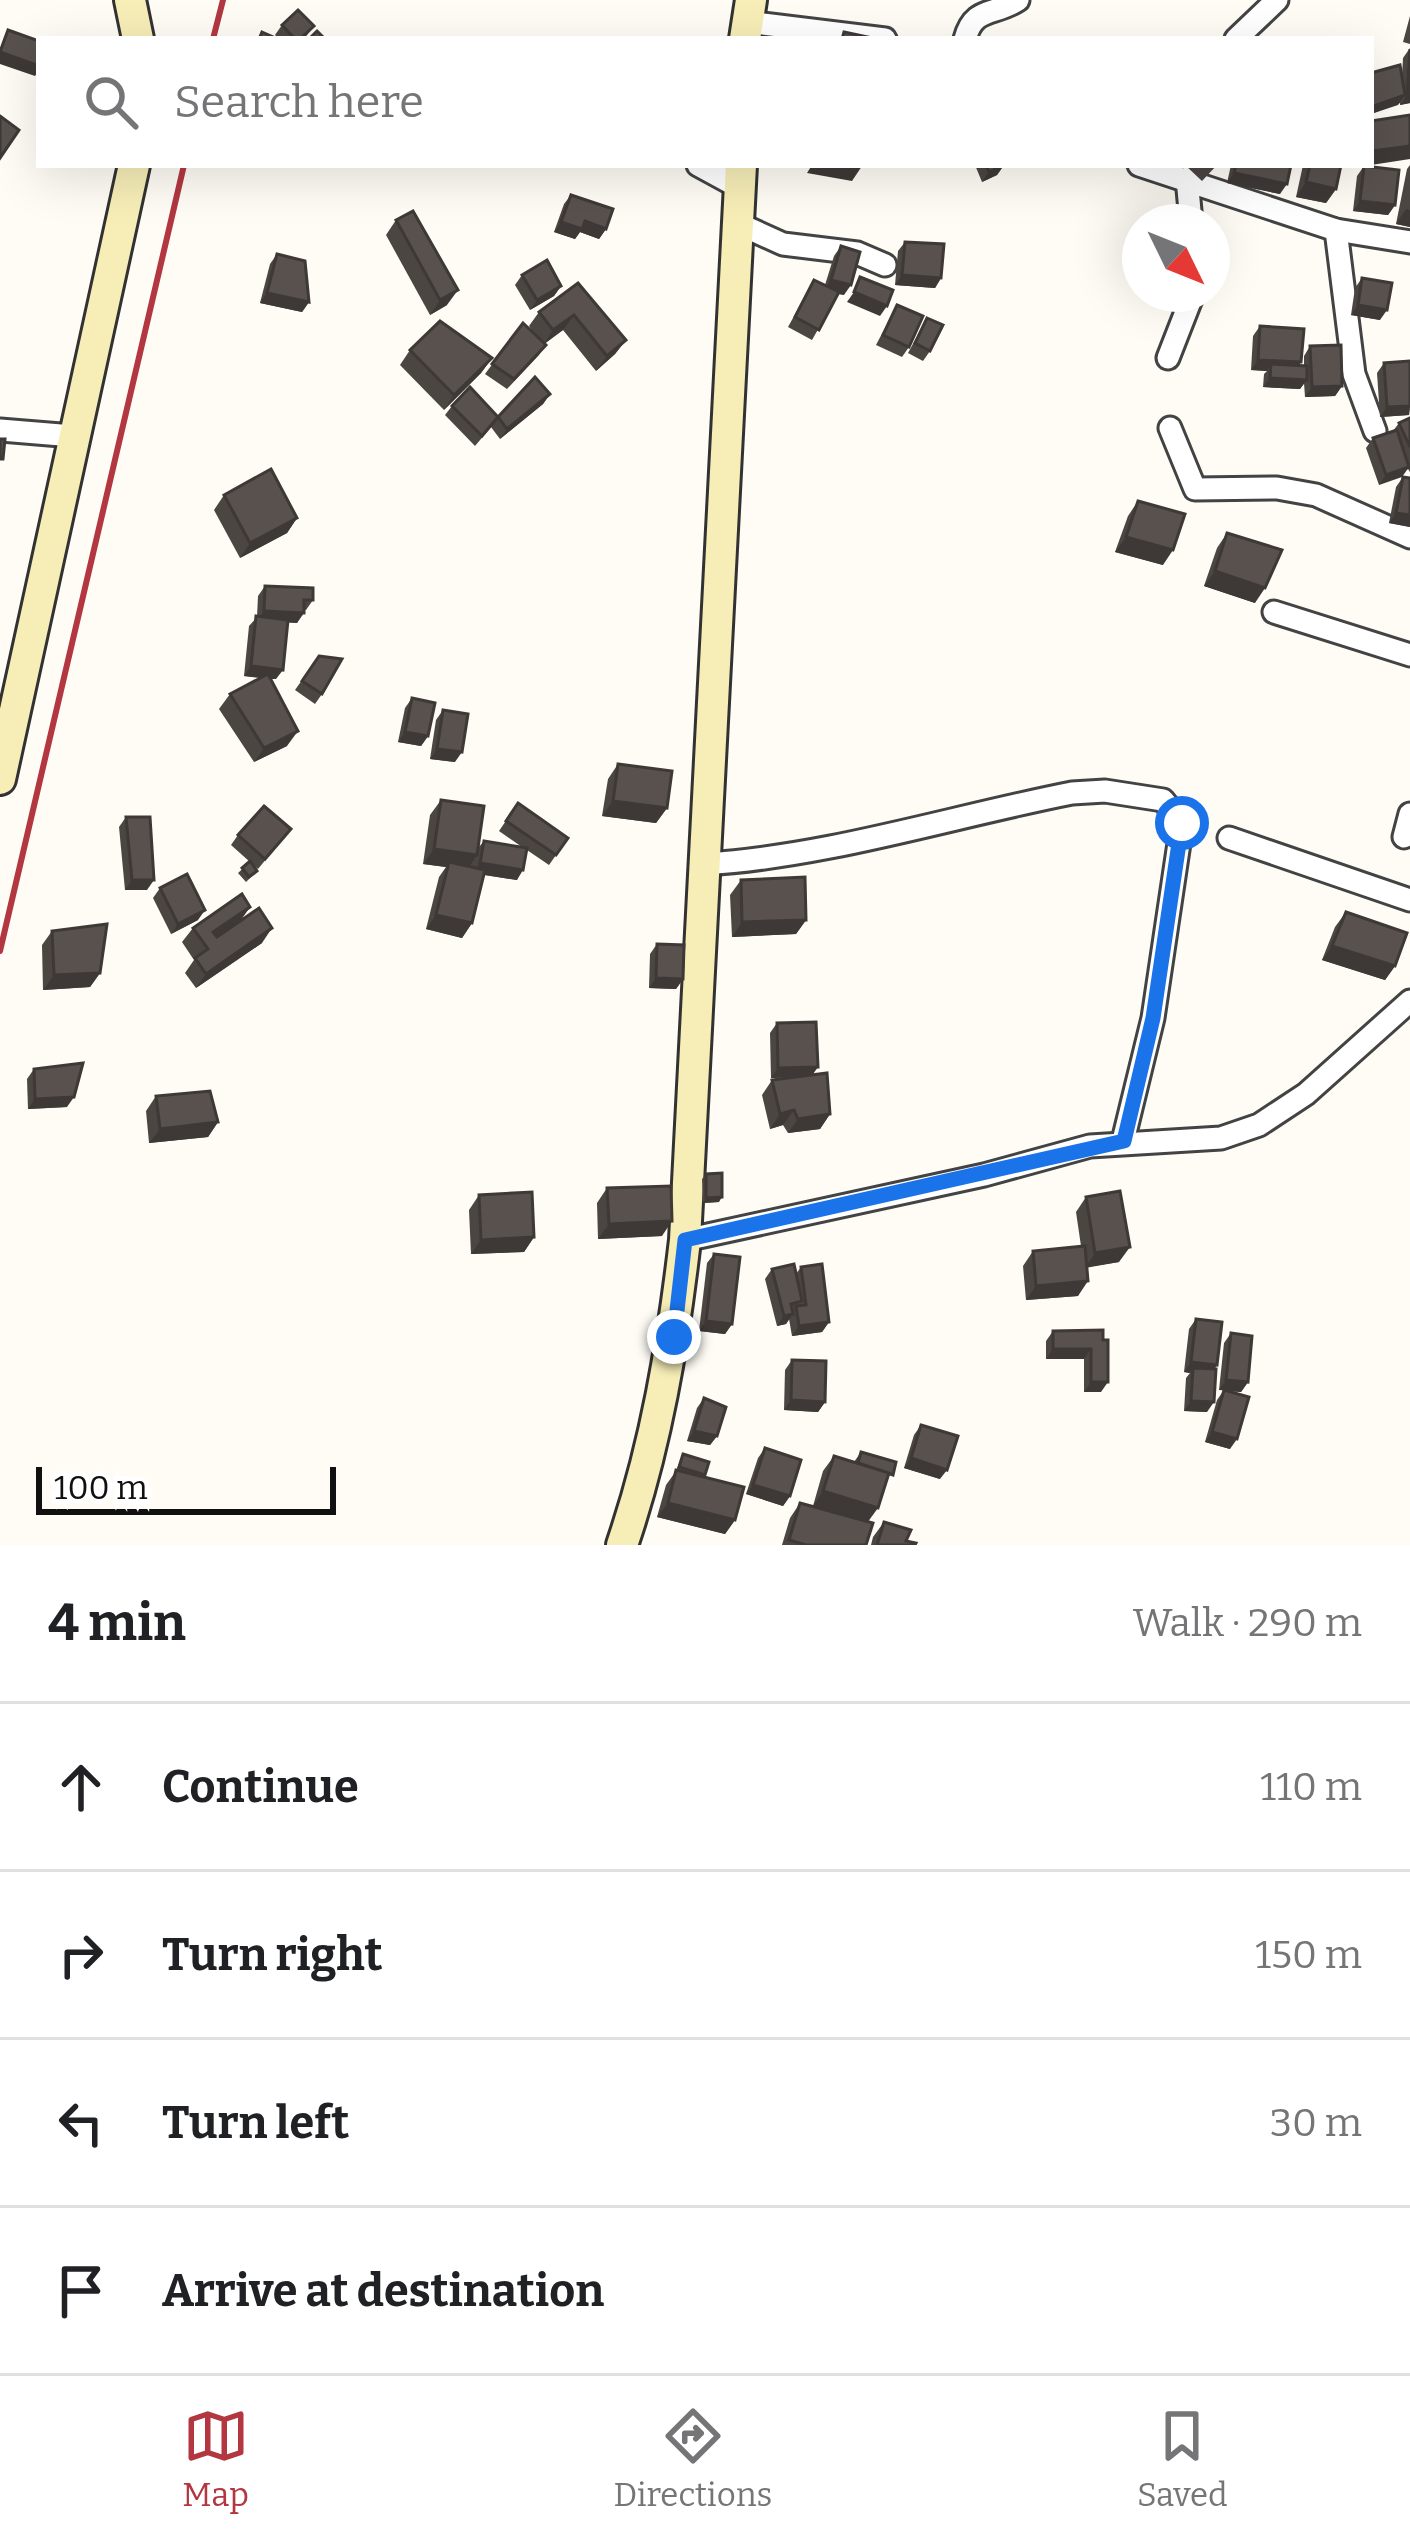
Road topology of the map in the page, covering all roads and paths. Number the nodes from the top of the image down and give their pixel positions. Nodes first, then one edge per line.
1 (130, 0) edge
2 (1018, 0) edge
3 (1276, 0) edge
4 (748, 20) edge
5 (137, 36) edge
6 (863, 36) edge
7 (967, 36) edge
8 (1239, 36) edge
9 (133, 168) edge
10 (709, 168) edge
11 (1150, 168) edge
12 (742, 177) edge
13 (1187, 178) junction
14 (1189, 204) edge
15 (739, 224) junction
16 (1336, 230) junction
17 (1410, 242) edge
18 (885, 265) dead end
19 (1186, 312) edge
20 (1168, 358) dead end
21 (1170, 428) dead end
22 (0, 430) edge
23 (1376, 431) edge
24 (74, 436) junction
25 (1410, 537) edge
26 (1274, 612) dead end
27 (1410, 656) edge
28 (0, 778) edge
29 (1228, 838) dead end
30 (705, 864) junction
31 (1410, 900) edge
32 (1410, 1001) edge
33 (1124, 1141) junction
34 (685, 1240) junction
35 (622, 1545) edge

1 - 5 street
2 - 7 street
3 - 8 street
4 - 6 street
9 - 24 street
10 - 12 street
11 - 13 street
12 - 15 street
13 - 14 street
13 - 16 street
15 - 18 street
15 - 30 street
16 - 17 street
16 - 23 street
19 - 20 street
21 - 25 street
22 - 24 street
24 - 28 street
26 - 27 street
29 - 31 street
30 - 33 street
30 - 34 street
32 - 33 street
33 - 34 street
34 - 35 street

